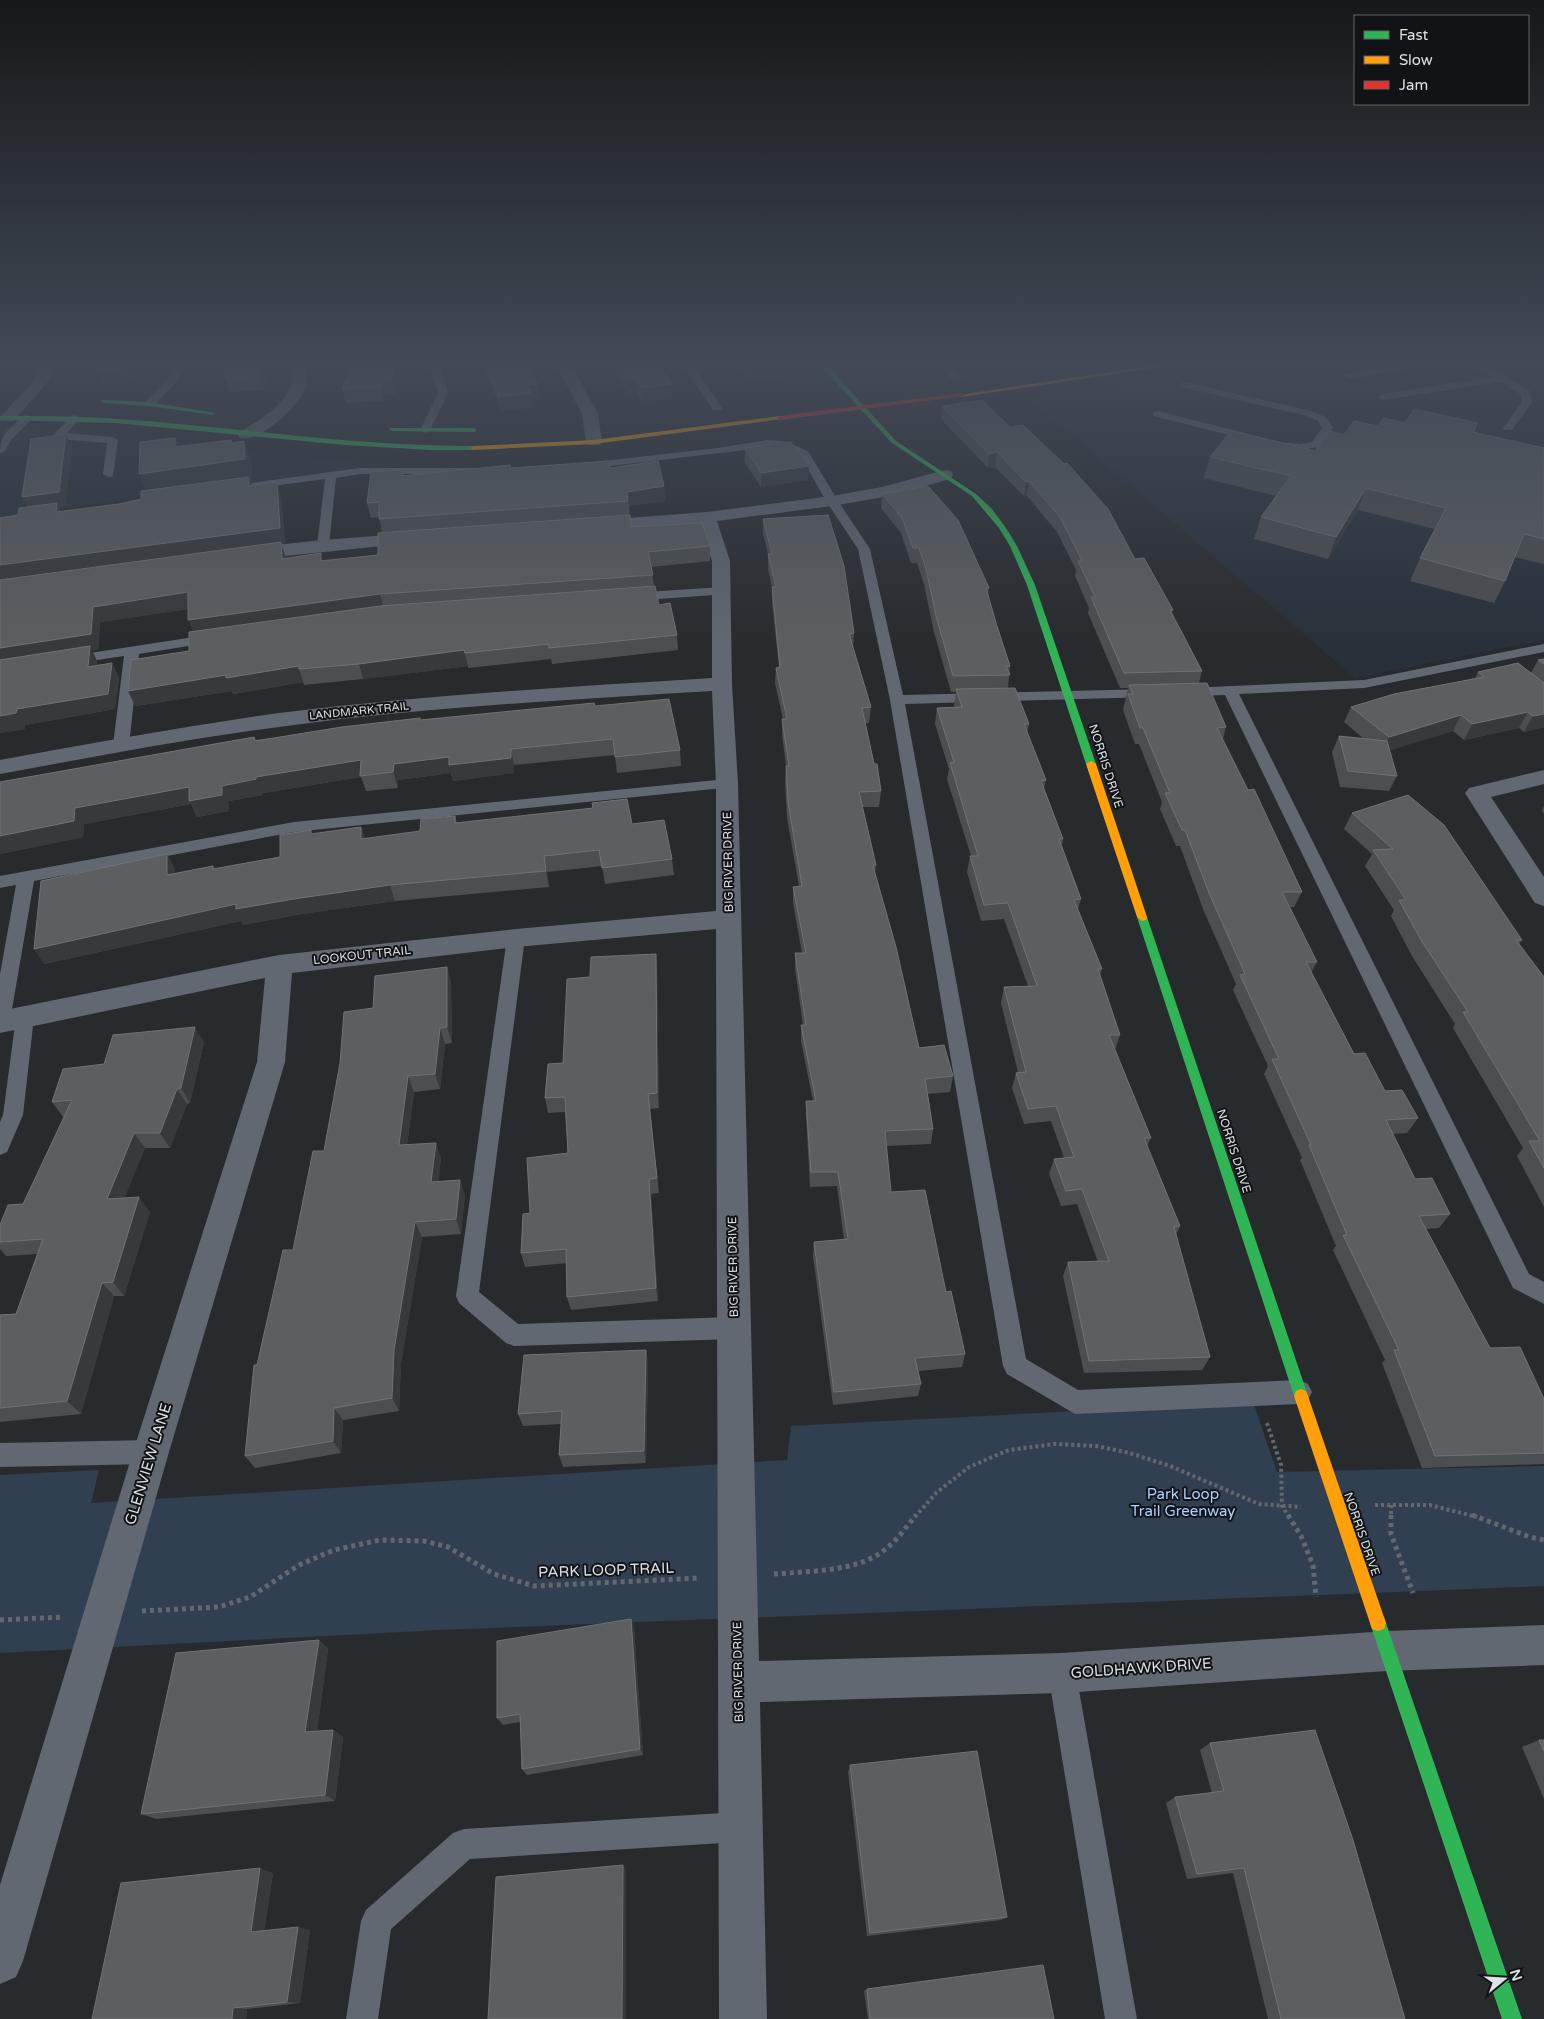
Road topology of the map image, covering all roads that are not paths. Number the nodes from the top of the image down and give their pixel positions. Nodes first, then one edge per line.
1 (111, 457) edge
2 (659, 457) edge
3 (807, 457) edge
4 (916, 457) edge
5 (569, 467) edge
6 (486, 471) edge
7 (110, 474) dead end
8 (331, 475) junction
9 (945, 475) junction
10 (243, 487) edge
11 (832, 500) junction
12 (707, 517) junction
13 (581, 526) edge
14 (436, 536) edge
15 (323, 545) junction
16 (228, 557) edge
17 (722, 591) junction
18 (613, 599) edge
19 (229, 636) edge
20 (1544, 648) edge
21 (132, 650) junction
22 (1495, 658) junction
23 (56, 662) edge
24 (1509, 669) edge
25 (722, 684) junction
26 (1231, 692) junction
27 (1067, 694) junction
28 (897, 700) junction
29 (121, 745) junction
30 (0, 766) edge
31 (1544, 777) edge
32 (727, 784) junction
33 (26, 877) junction
34 (0, 882) edge
35 (1544, 898) edge
36 (729, 919) junction
37 (516, 938) junction
38 (280, 965) junction
39 (9, 1020) edge
40 (0, 1146) edge
41 (1544, 1294) edge
42 (734, 1328) junction
43 (1300, 1392) junction
44 (151, 1452) junction
45 (0, 1454) edge
46 (1544, 1645) edge
47 (1388, 1651) junction
48 (1062, 1673) junction
49 (738, 1682) junction
50 (739, 1827) junction
51 (13, 1872) edge
52 (0, 1961) edge
53 (362, 2019) edge
54 (743, 2019) edge
55 (1121, 2019) edge
56 (1512, 2019) edge

1 - 7 lane
2 - 5 lane
3 - 11 lane
4 - 9 main road, NORRIS DRIVE
6 - 8 lane
8 - 10 lane
8 - 15 lane
9 - 11 street
9 - 27 main road, NORRIS DRIVE
11 - 12 street
11 - 28 lane
12 - 13 street
12 - 17 street, BIG RIVER DRIVE
14 - 15 street
15 - 16 street
17 - 18 lane
17 - 25 street, BIG RIVER DRIVE
19 - 21 lane
20 - 22 lane
21 - 23 lane
21 - 29 lane
22 - 24 lane
22 - 26 lane
25 - 29 street, LANDMARK TRAIL
25 - 32 street, BIG RIVER DRIVE
26 - 27 lane
26 - 41 lane
27 - 28 lane
27 - 43 main road, NORRIS DRIVE
28 - 43 lane
29 - 30 street, LANDMARK TRAIL
31 - 35 street
32 - 33 lane
32 - 36 street, BIG RIVER DRIVE
33 - 34 lane
33 - 39 lane
36 - 37 street, LOOKOUT TRAIL
36 - 42 street, BIG RIVER DRIVE
37 - 38 street, LOOKOUT TRAIL
37 - 42 lane
38 - 39 street, LOOKOUT TRAIL
38 - 44 street, GLENVIEW LANE
39 - 40 lane
42 - 49 street, BIG RIVER DRIVE
43 - 47 main road, NORRIS DRIVE
44 - 45 lane
44 - 51 street, GLENVIEW LANE
46 - 47 street, GOLDHAWK DRIVE
47 - 48 street, GOLDHAWK DRIVE
47 - 56 main road, NORRIS DRIVE
48 - 49 street, GOLDHAWK DRIVE
48 - 55 lane
49 - 50 street, BIG RIVER DRIVE
50 - 53 lane
50 - 54 street, BIG RIVER DRIVE
51 - 52 street, GLENVIEW LANE

